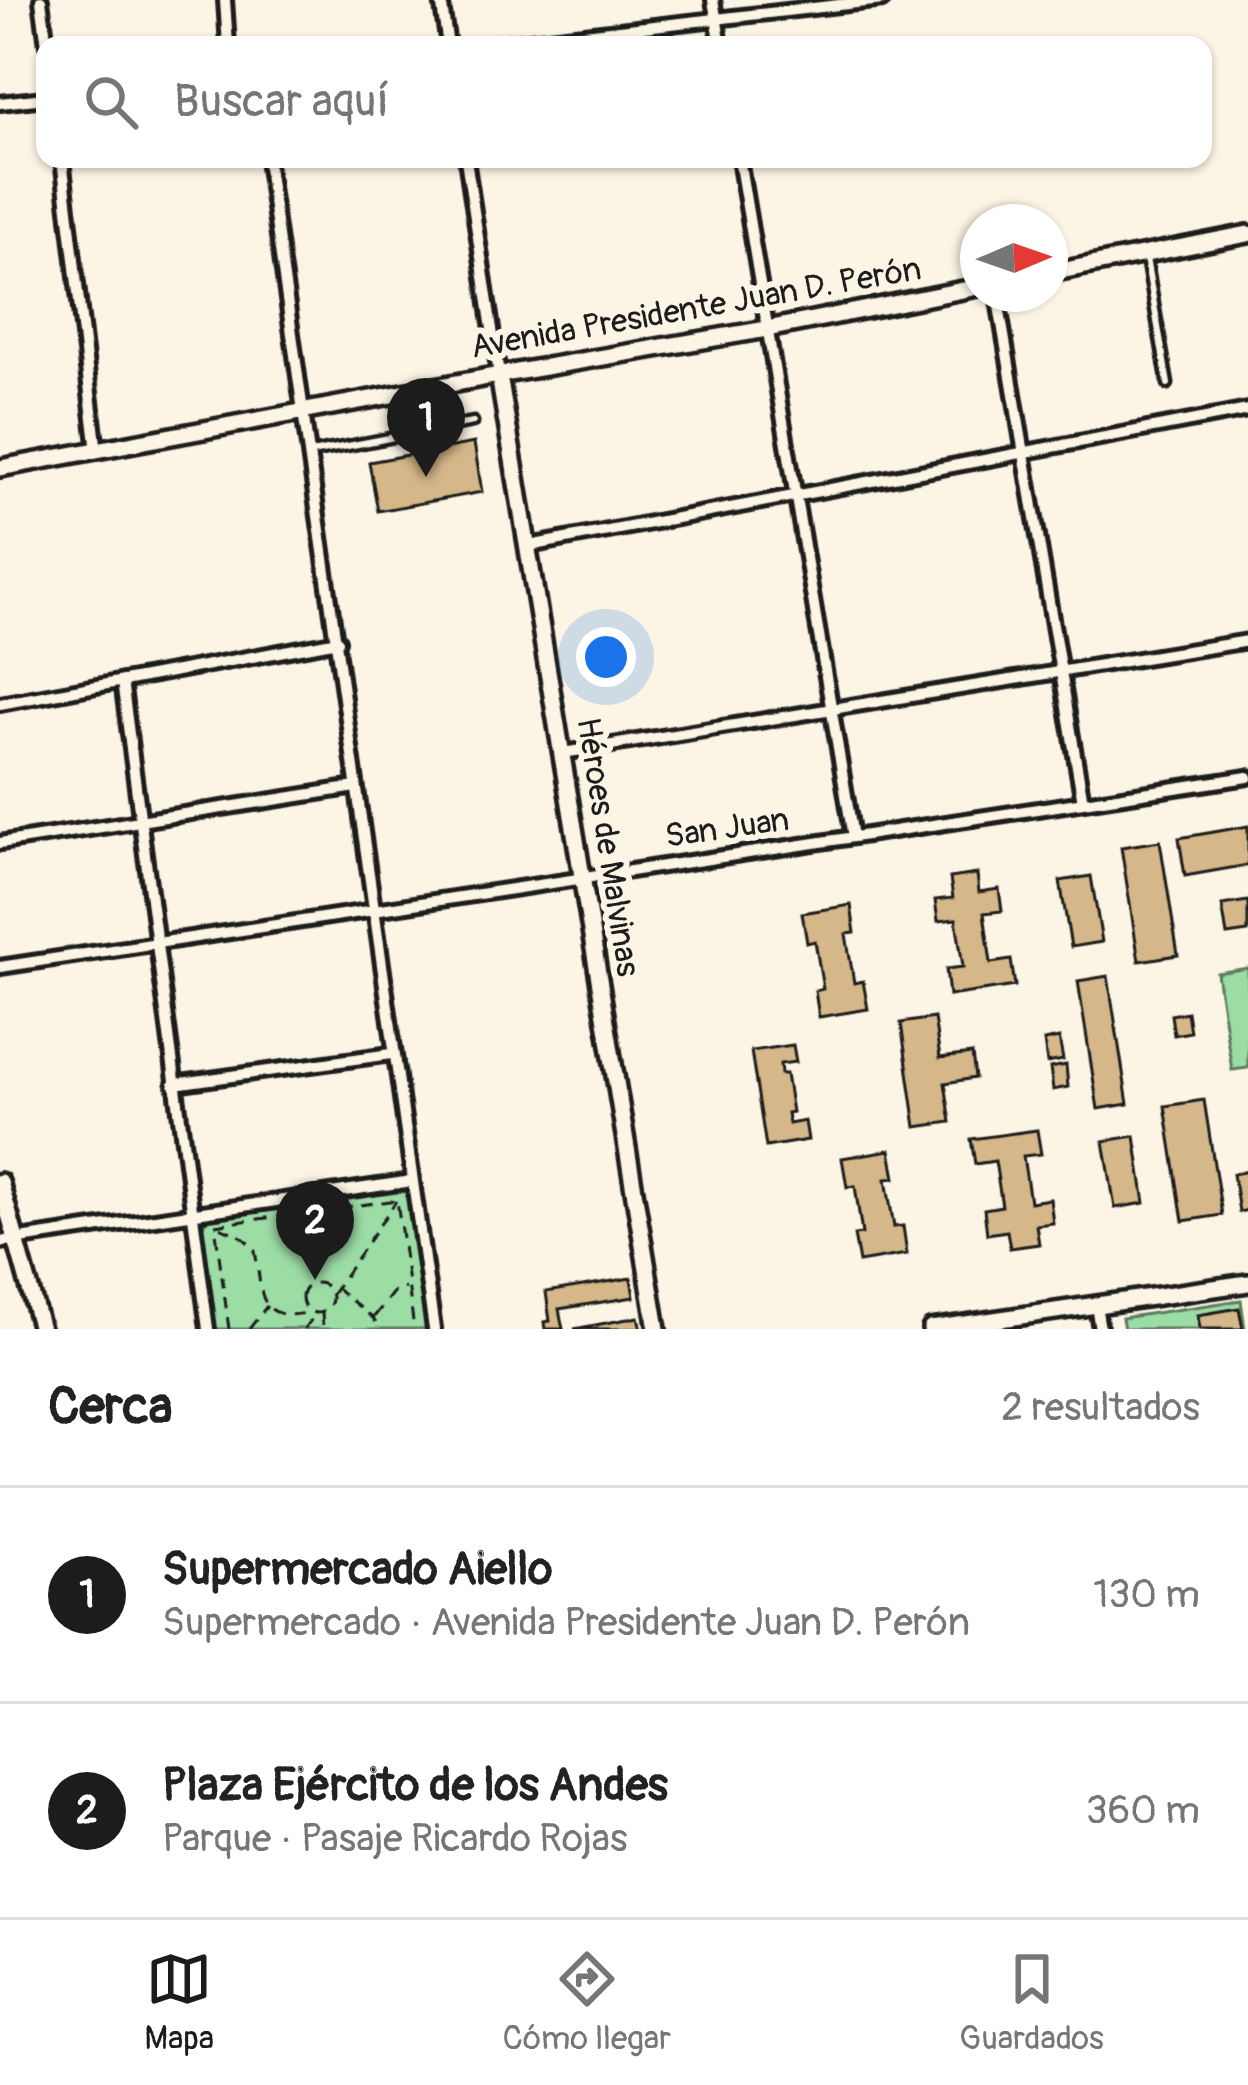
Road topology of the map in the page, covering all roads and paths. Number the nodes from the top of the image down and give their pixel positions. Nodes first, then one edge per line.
1 (41, 0) edge
2 (225, 0) edge
3 (441, 0) edge
4 (713, 0) edge
5 (884, 0) edge
6 (827, 3) edge
7 (716, 20) junction
8 (46, 36) edge
9 (227, 36) edge
10 (447, 36) edge
11 (570, 36) edge
12 (719, 36) edge
13 (36, 99) edge
14 (0, 103) edge
15 (63, 168) edge
16 (268, 168) edge
17 (467, 168) edge
18 (741, 168) edge
19 (1248, 234) edge
20 (1145, 254) junction
21 (1068, 269) edge
22 (960, 290) edge
23 (1000, 312) edge
24 (767, 329) junction
25 (499, 375) junction
26 (1168, 384) dead end
27 (1248, 410) edge
28 (304, 412) junction
29 (473, 422) dead end
30 (97, 452) junction
31 (311, 453) junction
32 (1025, 454) junction
33 (0, 468) edge
34 (796, 495) junction
35 (529, 546) junction
36 (338, 641) junction
37 (1248, 641) edge
38 (1061, 670) junction
39 (122, 681) junction
40 (0, 704) edge
41 (832, 708) junction
42 (563, 753) junction
43 (1248, 777) edge
44 (356, 787) junction
45 (1083, 802) junction
46 (137, 818) junction
47 (854, 837) junction
48 (0, 843) edge
49 (581, 877) junction
50 (372, 910) junction
51 (154, 944) junction
52 (0, 967) edge
53 (391, 1054) junction
54 (174, 1084) junction
55 (412, 1181) junction
56 (0, 1182) edge
57 (397, 1200) junction
58 (191, 1213) junction
59 (215, 1225) junction
60 (8, 1240) edge
61 (1248, 1284) edge
62 (335, 1287) junction
63 (409, 1287) junction
64 (332, 1294) junction
65 (268, 1304) junction
66 (1096, 1305) junction
67 (316, 1313) junction
68 (374, 1318) junction
69 (41, 1329) edge
70 (208, 1329) edge
71 (229, 1329) edge
72 (249, 1329) edge
73 (304, 1329) edge
74 (323, 1329) edge
75 (380, 1329) edge
76 (414, 1329) edge
77 (434, 1329) edge
78 (657, 1329) edge
79 (931, 1329) edge
80 (1100, 1329) edge

1 - 8 street
2 - 9 street
3 - 10 street
4 - 7 street
5 - 6 street
6 - 7 street
7 - 11 street
7 - 12 street
13 - 14 street
15 - 30 street
16 - 28 street
17 - 25 street
18 - 24 street
19 - 20 main road
20 - 21 main road
20 - 26 lane
22 - 24 main road, Avenida Presidente Juan D. Perón
23 - 32 street
24 - 25 main road, Avenida Presidente Juan D. Perón
24 - 34 street
25 - 28 main road, Avenida Presidente Juan D. Perón
25 - 35 main road, Héroes de Malvinas
27 - 32 street
28 - 30 main road, Avenida Presidente Juan D. Perón
28 - 31 street
29 - 31 lane
30 - 33 main road, Avenida Presidente Juan D. Perón
31 - 36 street
32 - 34 street
32 - 38 street
34 - 35 street
34 - 41 street
35 - 42 main road, Héroes de Malvinas
36 - 39 street
36 - 44 street
37 - 38 street
38 - 41 street
38 - 45 street
39 - 40 street
39 - 46 street
41 - 42 street
41 - 47 street
42 - 49 main road, Héroes de Malvinas
43 - 45 street, San Juan
44 - 46 street
44 - 50 street
45 - 47 street, San Juan
46 - 48 street
46 - 51 street
47 - 49 street, San Juan
49 - 50 street, San Juan
49 - 78 main road, Héroes de Malvinas
50 - 51 street, San Juan
50 - 53 street
51 - 52 street, San Juan
51 - 54 street
53 - 54 street
53 - 55 street
54 - 58 street
55 - 57 path
55 - 58 street
55 - 77 street
56 - 60 main road
57 - 59 path
57 - 62 path
57 - 63 path
58 - 59 path
58 - 60 street
58 - 70 street
59 - 65 path
59 - 71 path
60 - 69 main road
61 - 66 main road
62 - 64 path
62 - 68 path
63 - 68 path
63 - 76 path
64 - 67 path
64 - 67 path
65 - 67 path
65 - 72 path
66 - 79 main road
66 - 80 street
67 - 73 path
67 - 74 path
68 - 75 path

